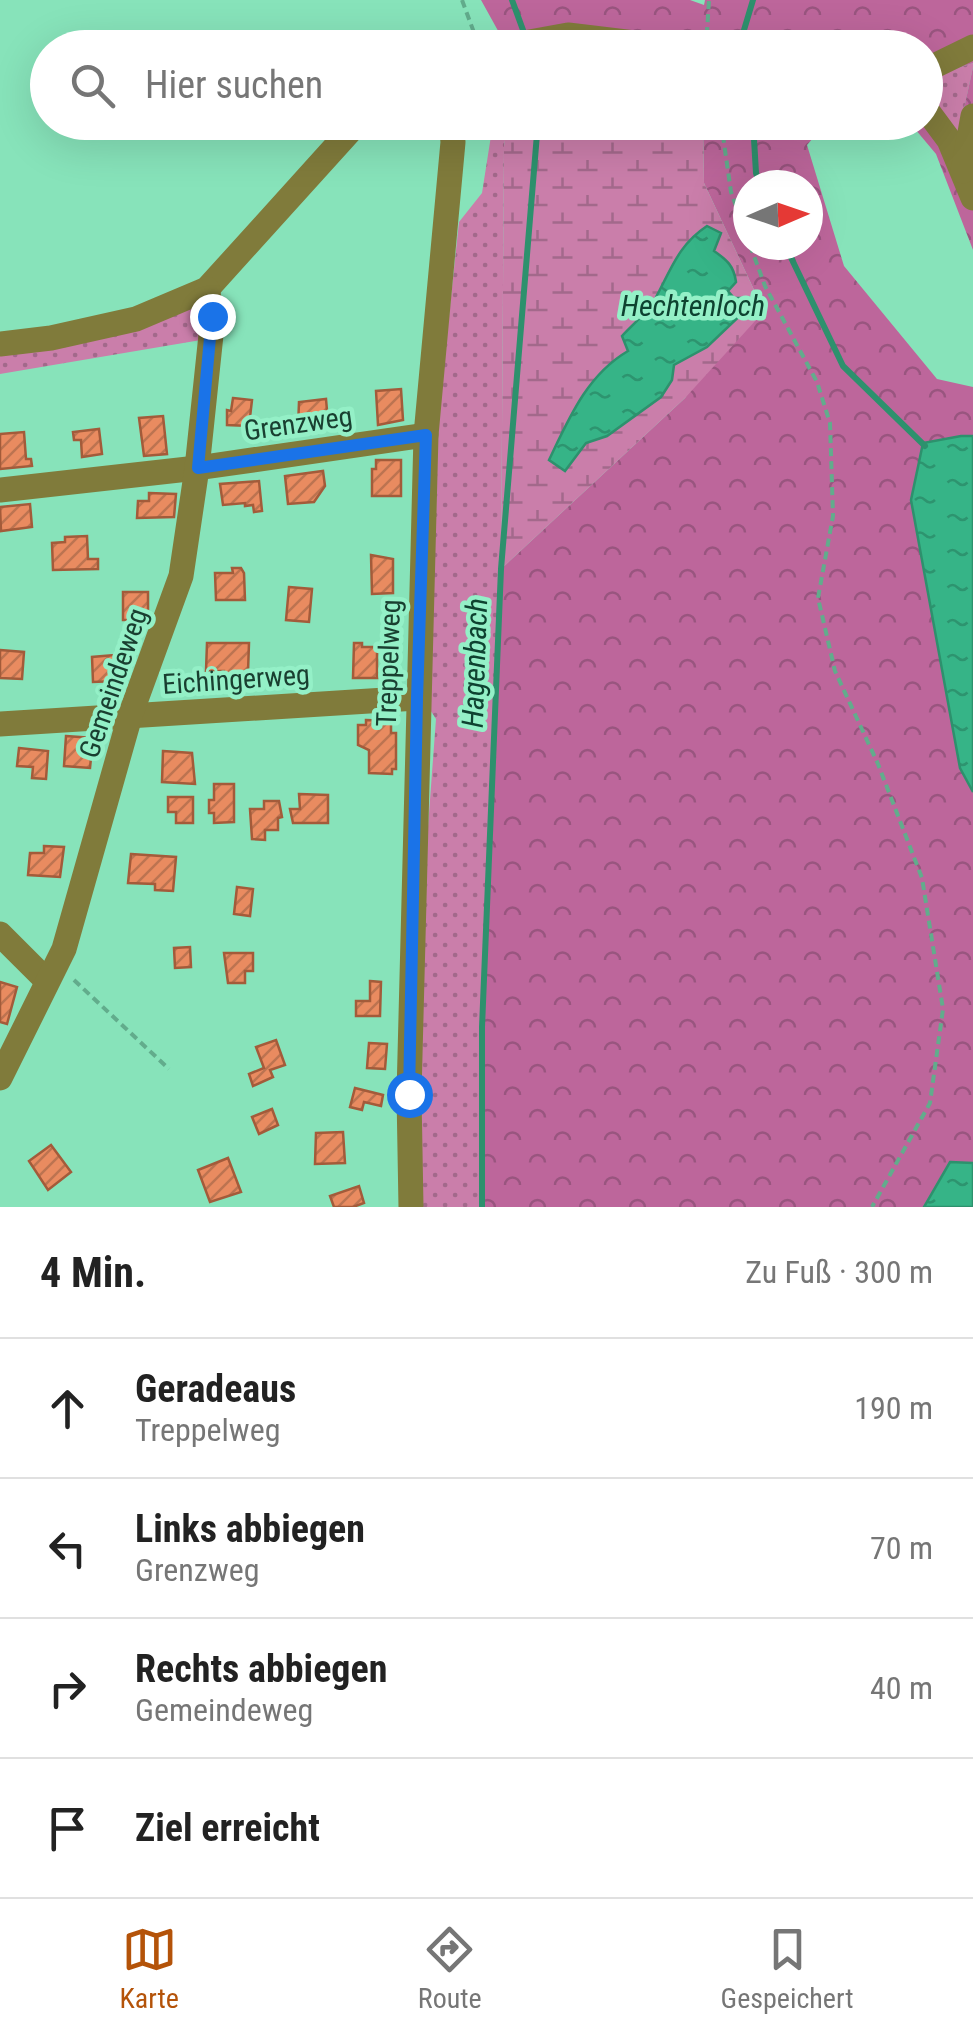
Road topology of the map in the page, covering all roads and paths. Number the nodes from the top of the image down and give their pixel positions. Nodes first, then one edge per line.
1 (462, 0) edge
2 (710, 0) edge
3 (473, 30) edge
4 (708, 30) edge
5 (973, 47) edge
6 (943, 62) edge
7 (973, 116) edge
8 (943, 132) edge
9 (342, 140) edge
10 (453, 140) edge
11 (723, 140) edge
12 (963, 172) junction
13 (973, 198) edge
14 (733, 200) edge
15 (756, 260) edge
16 (207, 289) junction
17 (0, 344) edge
18 (426, 435) junction
19 (198, 468) junction
20 (0, 490) edge
21 (417, 698) junction
22 (130, 716) junction
23 (0, 724) edge
24 (0, 934) edge
25 (52, 973) junction
26 (169, 1069) dead end
27 (0, 1078) edge
28 (411, 1207) edge
29 (872, 1207) edge

1 - 3 path
2 - 4 path
5 - 6 street
7 - 12 street
8 - 12 street
9 - 16 street
10 - 18 street, Treppelweg
11 - 14 path
12 - 13 street
15 - 29 path
16 - 17 street
16 - 19 street, Gemeindeweg
18 - 19 street, Grenzweg
18 - 21 street, Treppelweg
19 - 20 street, Grenzweg
19 - 22 street, Gemeindeweg
21 - 22 street, Eichingerweg
21 - 28 street, Treppelweg
22 - 23 street, Eichingerweg
22 - 25 street, Gemeindeweg
24 - 25 street
25 - 26 path
25 - 27 street, Gemeindeweg

